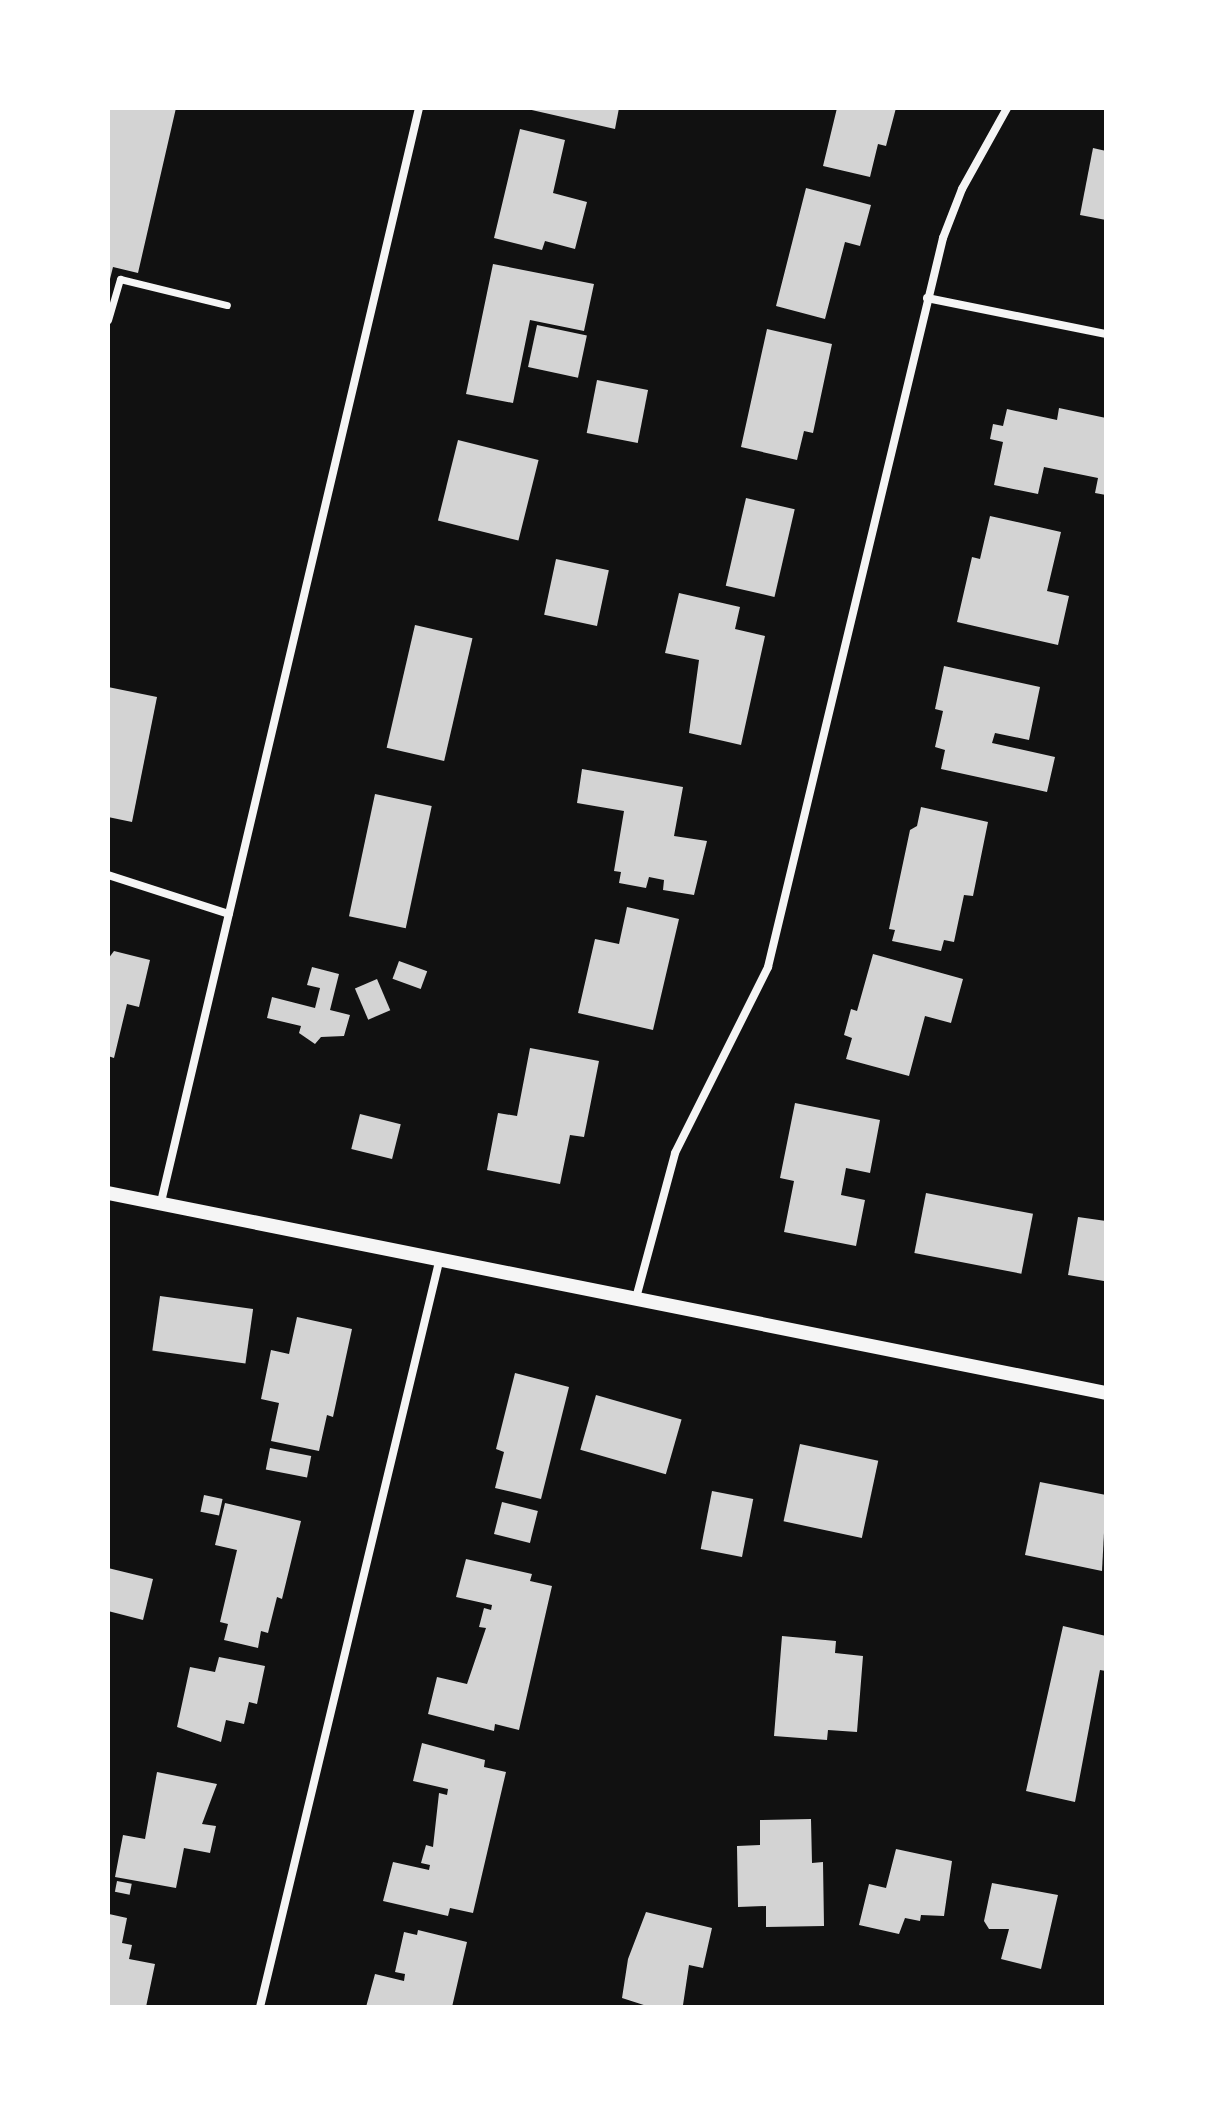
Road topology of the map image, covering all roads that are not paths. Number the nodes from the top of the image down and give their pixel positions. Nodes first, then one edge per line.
1 (419, 108) edge
2 (1007, 108) edge
3 (927, 298) junction
4 (227, 305) dead end
5 (108, 320) edge
6 (1106, 334) edge
7 (108, 875) edge
8 (229, 914) junction
9 (108, 1193) edge
10 (161, 1202) junction
11 (440, 1258) junction
12 (636, 1298) junction
13 (1106, 1393) edge
14 (260, 2007) edge

1 - 8 street
2 - 3 street
3 - 6 street
3 - 12 street
4 - 5 street
7 - 8 street
8 - 10 street
9 - 10 street
10 - 11 street
11 - 12 street
11 - 14 street
12 - 13 street

